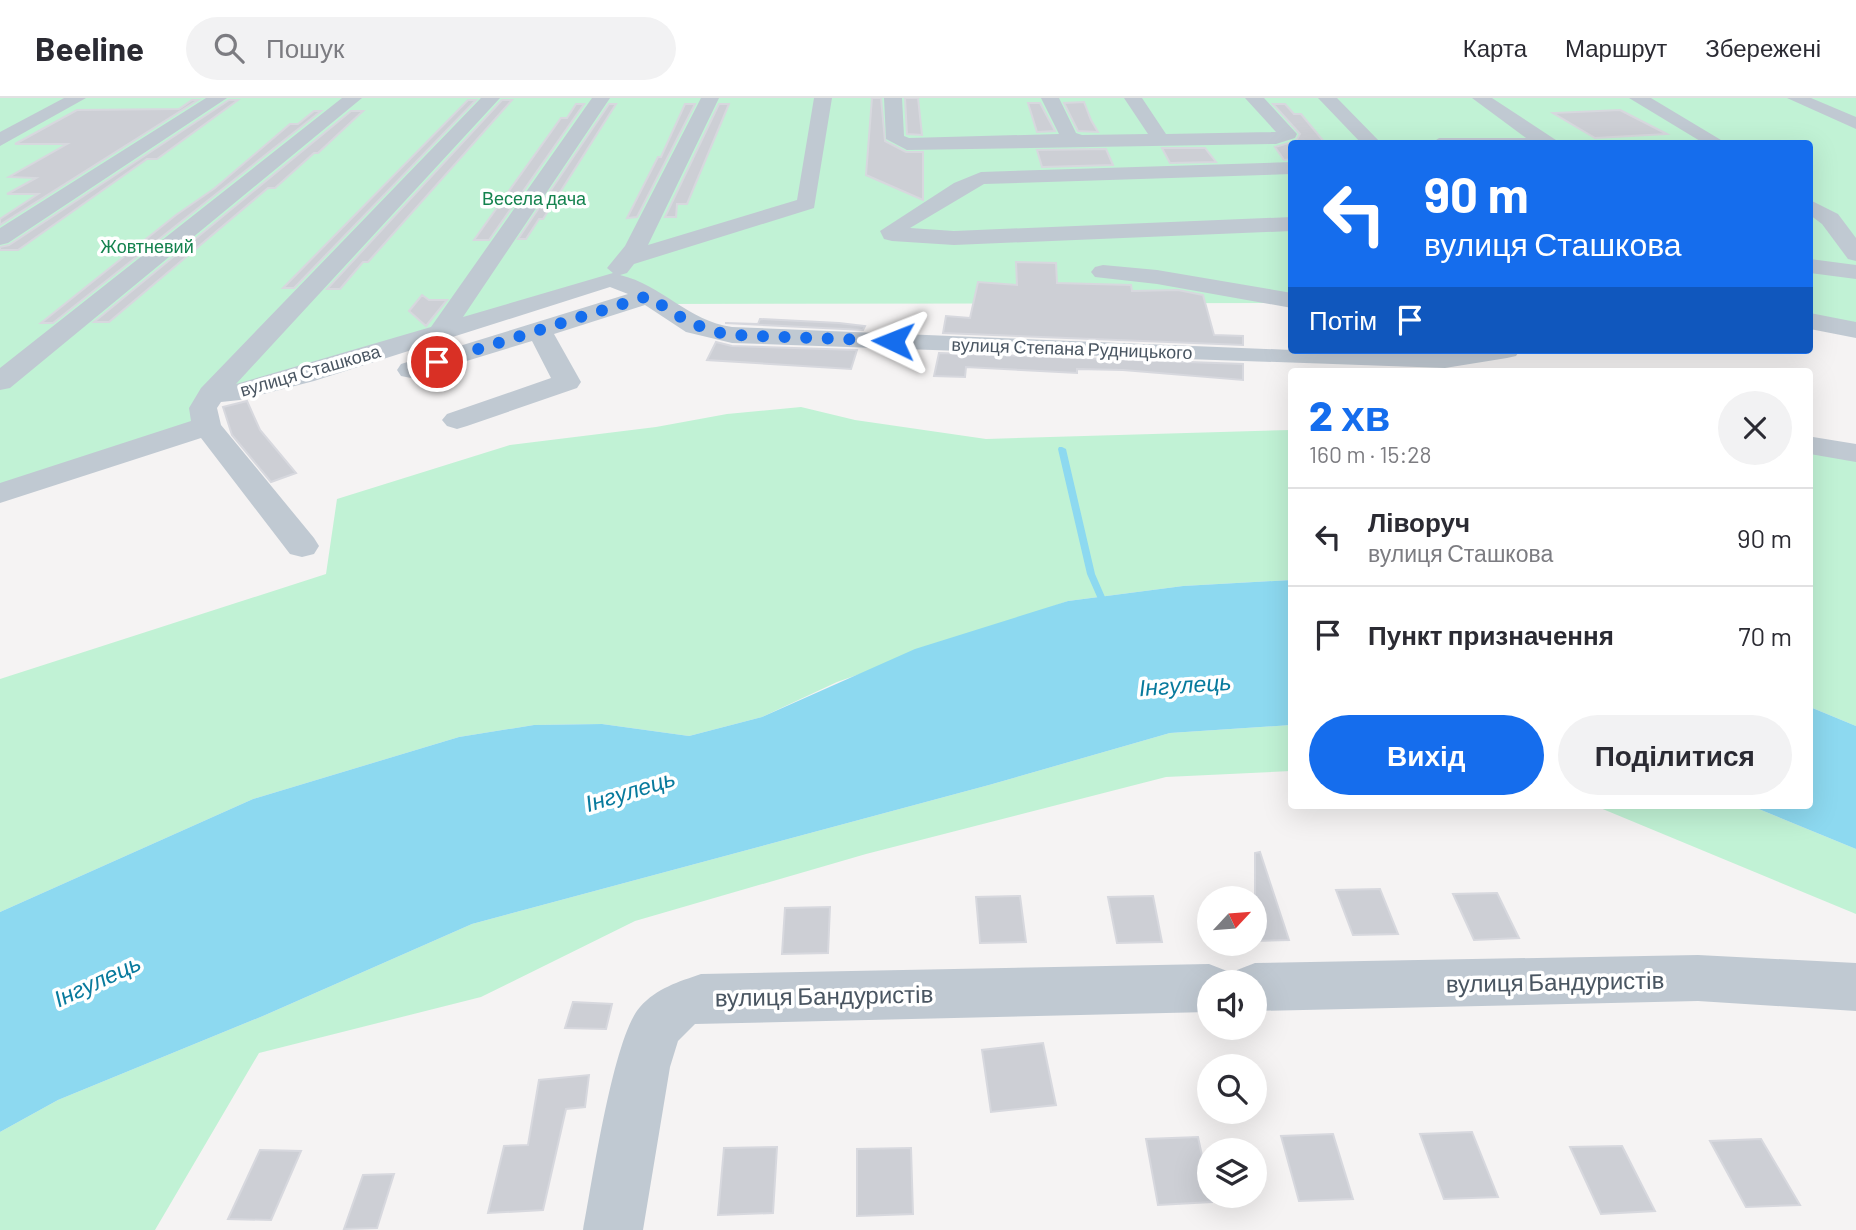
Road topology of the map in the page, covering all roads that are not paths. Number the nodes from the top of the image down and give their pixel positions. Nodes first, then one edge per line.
1 (76, 98) edge
2 (218, 98) edge
3 (353, 98) edge
4 (491, 98) edge
5 (601, 98) edge
6 (710, 98) edge
7 (823, 98) edge
8 (893, 98) edge
9 (1050, 98) edge
10 (1133, 98) edge
11 (1254, 98) edge
12 (1327, 98) edge
13 (1481, 98) edge
14 (1638, 98) edge
15 (1796, 98) edge
16 (1856, 124) edge
17 (1071, 139) junction
18 (1160, 139) junction
19 (0, 140) edge
20 (1369, 140) edge
21 (1544, 140) edge
22 (1712, 140) dead end
23 (1288, 168) edge
24 (1813, 210) edge
25 (1856, 217) edge
26 (1288, 224) edge
27 (1826, 229) junction
28 (0, 238) edge
29 (1851, 248) edge
30 (626, 259) junction
31 (1813, 266) edge
32 (1103, 272) dead end
33 (1856, 272) edge
34 (609, 280) junction
35 (648, 296) junction
36 (1288, 300) edge
37 (1813, 322) edge
38 (539, 330) junction
39 (1856, 330) edge
40 (441, 331) junction
41 (1482, 354) edge
42 (411, 370) dead end
43 (0, 382) edge
44 (211, 394) junction
45 (457, 420) dead end
46 (207, 426) junction
47 (1813, 446) dead end
48 (1856, 453) edge
49 (0, 493) edge
50 (302, 546) dead end
51 (1267, 987) edge
52 (1856, 987) edge
53 (1197, 988) edge
54 (613, 1230) edge

1 - 19 street
2 - 28 street
3 - 43 street
4 - 44 street, вулиця Сташкова
5 - 40 street
6 - 30 street
7 - 30 street
8 - 17 street
9 - 17 street
10 - 18 street
11 - 18 street
12 - 20 street
13 - 21 street
14 - 22 street
15 - 16 street
17 - 18 street
23 - 26 street
24 - 27 street
25 - 27 street
27 - 29 street
30 - 34 street
31 - 33 street
32 - 36 street
34 - 35 street, вулиця Степана Рудницького
34 - 40 street, вулиця Сташкова
35 - 38 street, вулиця Сташкова
35 - 41 street, вулиця Степана Рудницького
37 - 39 street
38 - 42 street, вулиця Сташкова
38 - 45 street
40 - 44 street, вулиця Сташкова
44 - 46 street, вулиця Сташкова
46 - 49 street
46 - 50 street
47 - 48 street
51 - 52 street, вулиця Бандуристів
53 - 54 street, вулиця Бандуристів

